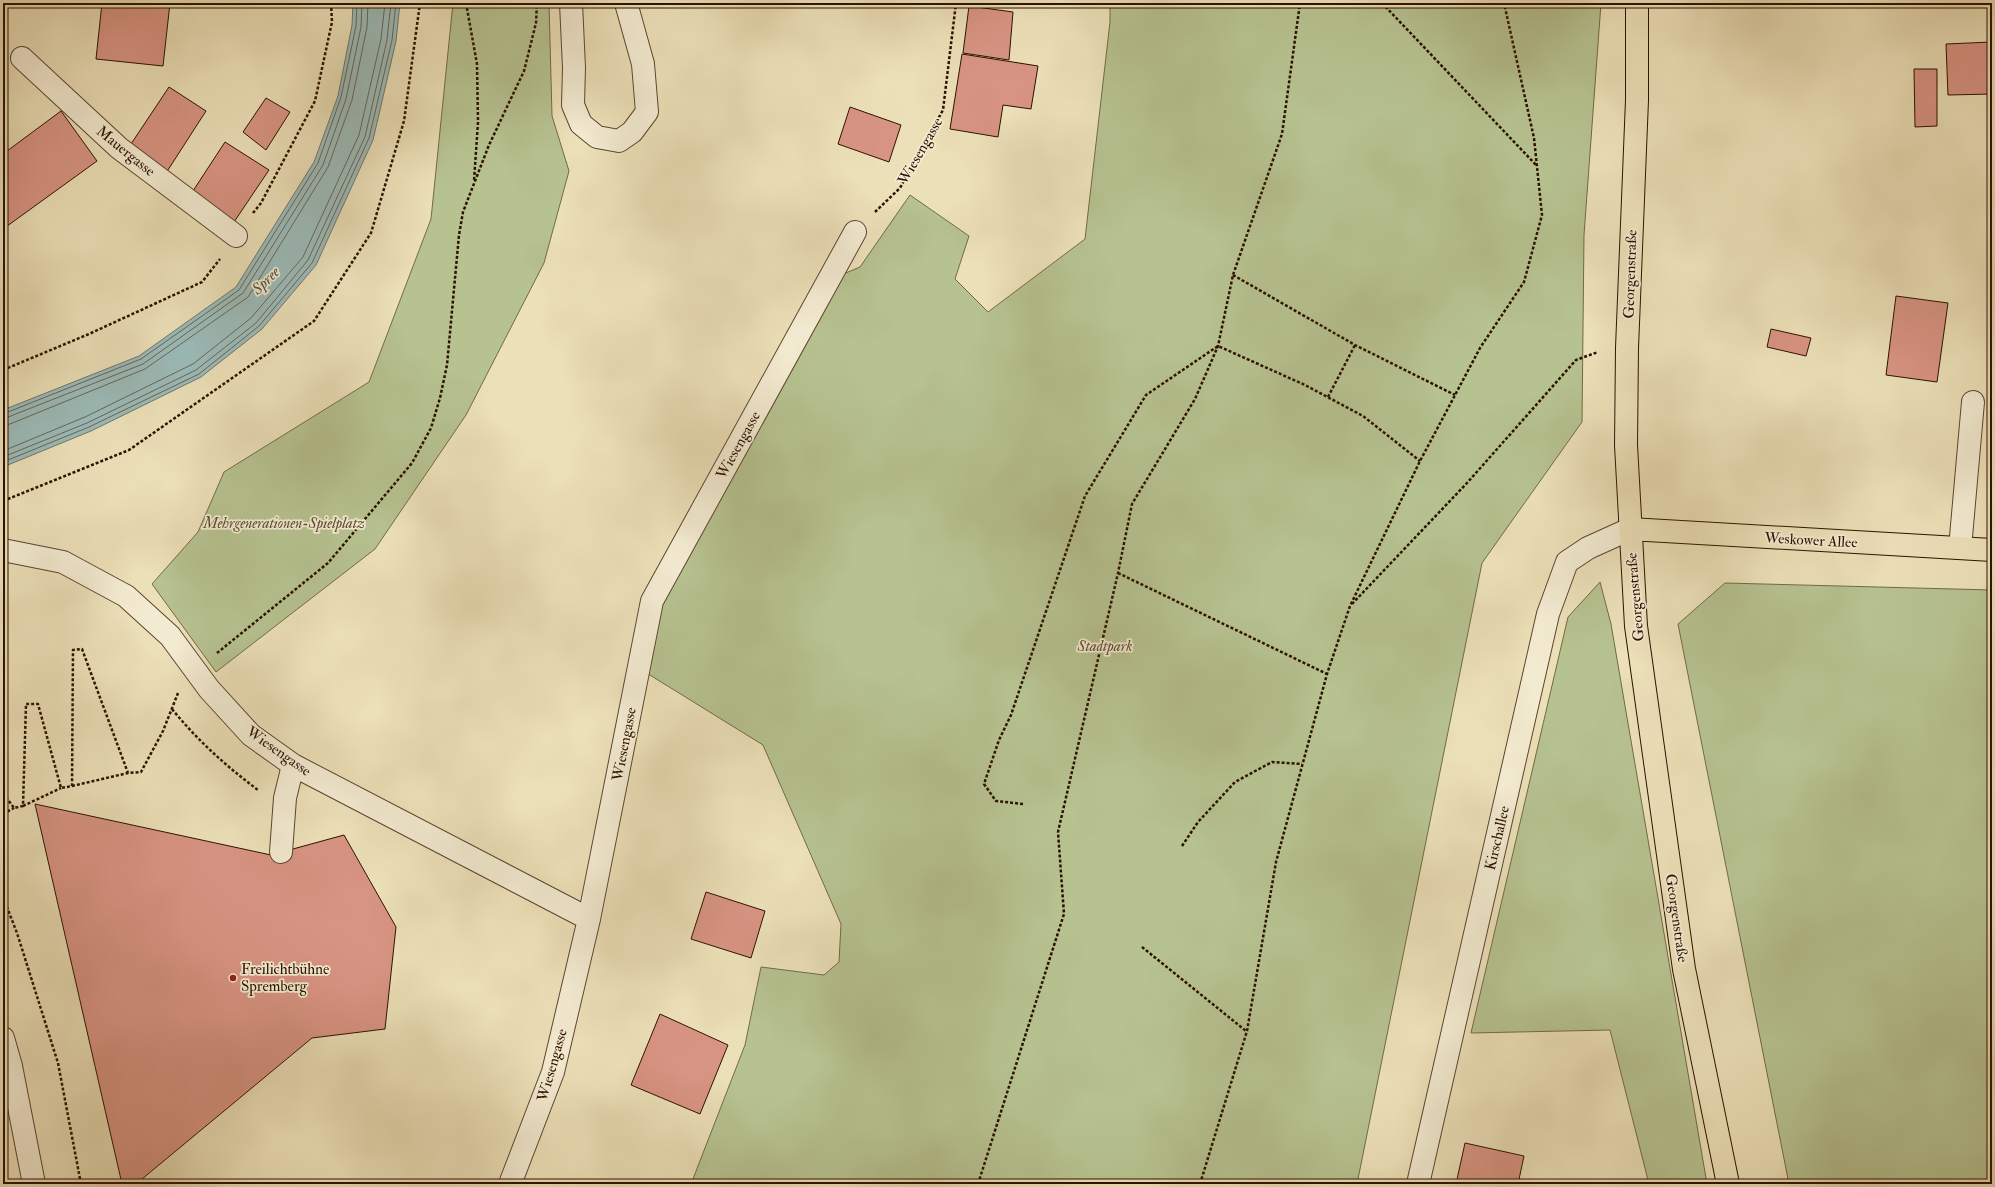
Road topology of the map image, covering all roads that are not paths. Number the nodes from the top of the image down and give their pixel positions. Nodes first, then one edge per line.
1 (571, 3) edge
2 (626, 3) edge
3 (1637, 3) edge
4 (22, 58) dead end
5 (855, 232) road end
6 (236, 236) dead end
7 (1973, 402) dead end
8 (1630, 529) junction
9 (1960, 548) junction
10 (3, 550) edge
11 (1992, 550) edge
12 (293, 765) junction
13 (281, 852) dead end
14 (589, 919) junction
15 (3, 1038) edge
16 (34, 1184) edge
17 (510, 1184) edge
18 (1418, 1184) edge
19 (1728, 1184) edge

1 - 2 street
3 - 8 main road, Georgenstraße
4 - 6 street, Mauergasse
5 - 14 street, Wiesengasse
7 - 9 street
8 - 9 main road, Weskower Allee
8 - 18 street, Kirschallee
8 - 19 main road, Georgenstraße
9 - 11 main road, Weskower Allee
10 - 12 street, Wiesengasse
12 - 13 street
12 - 14 street, Wiesengasse
14 - 17 street, Wiesengasse
15 - 16 street

